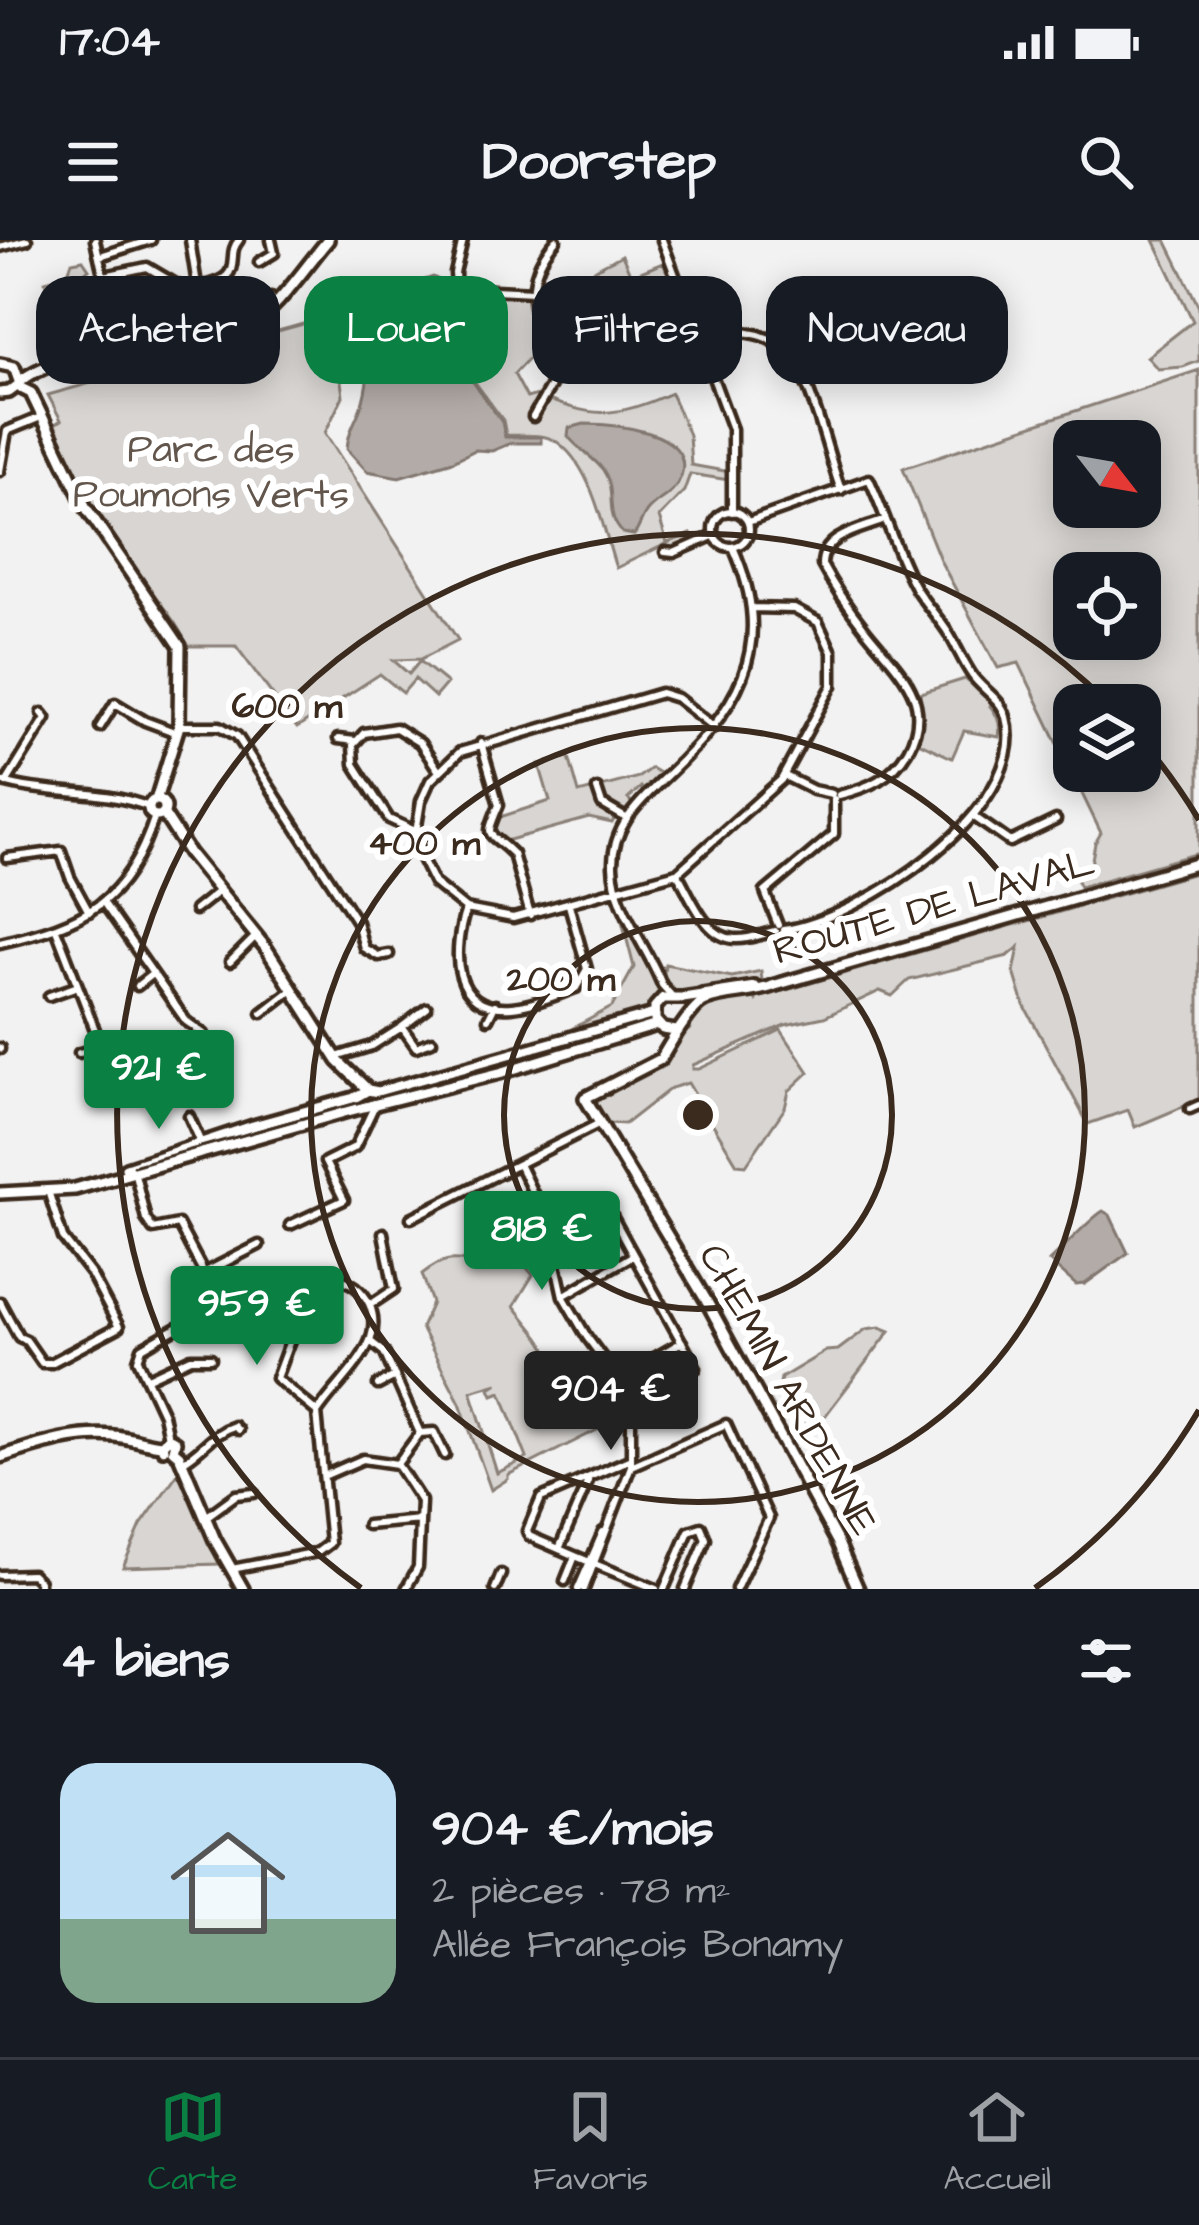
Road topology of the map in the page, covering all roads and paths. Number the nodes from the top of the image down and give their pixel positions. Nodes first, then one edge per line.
1 (27, 240) edge
2 (95, 240) edge
3 (151, 240) edge
4 (190, 240) edge
5 (239, 240) edge
6 (272, 240) edge
7 (328, 240) edge
8 (463, 240) edge
9 (556, 240) edge
10 (662, 240) edge
11 (0, 247) edge
12 (100, 256) junction
13 (260, 262) dead end
14 (104, 276) edge
15 (108, 276) edge
16 (161, 276) edge
17 (198, 276) edge
18 (227, 276) edge
19 (537, 276) edge
20 (676, 276) edge
21 (532, 292) edge
22 (0, 364) edge
23 (18, 379) junction
24 (552, 384) edge
25 (716, 384) edge
26 (804, 384) edge
27 (0, 393) edge
28 (41, 417) junction
29 (533, 417) dead end
30 (0, 471) edge
31 (841, 490) junction
32 (732, 512) junction
33 (884, 520) junction
34 (748, 522) junction
35 (713, 537) junction
36 (733, 547) junction
37 (665, 552) dead end
38 (751, 608) junction
39 (42, 713) dead end
40 (100, 727) dead end
41 (714, 727) junction
42 (178, 729) junction
43 (338, 739) dead end
44 (355, 740) junction
45 (481, 743) junction
46 (438, 770) junction
47 (784, 775) junction
48 (3, 782) edge
49 (597, 789) dead end
50 (835, 796) junction
51 (157, 808) junction
52 (973, 816) junction
53 (626, 818) junction
54 (1056, 820) dead end
55 (416, 832) junction
56 (7, 858) dead end
57 (1199, 863) edge
58 (677, 873) junction
59 (618, 889) junction
60 (220, 890) junction
61 (103, 902) junction
62 (569, 905) junction
63 (466, 909) junction
64 (195, 910) dead end
65 (89, 912) junction
66 (530, 915) junction
67 (56, 929) junction
68 (779, 929) junction
69 (257, 935) junction
70 (0, 943) edge
71 (389, 955) dead end
72 (230, 962) dead end
73 (151, 975) junction
74 (78, 986) junction
75 (137, 986) dead end
76 (293, 988) junction
77 (767, 988) junction
78 (49, 996) dead end
79 (672, 998) junction
80 (495, 1005) junction
81 (427, 1008) dead end
82 (690, 1012) junction
83 (262, 1013) dead end
84 (488, 1019) dead end
85 (663, 1025) junction
86 (402, 1027) junction
87 (204, 1034) dead end
88 (432, 1041) dead end
89 (127, 1043) dead end
90 (102, 1048) junction
91 (79, 1053) dead end
92 (336, 1058) junction
93 (371, 1099) junction
94 (1199, 1105) edge
95 (1190, 1109) dead end
96 (189, 1116) dead end
97 (600, 1123) junction
98 (201, 1143) junction
99 (519, 1164) junction
100 (134, 1169) junction
101 (0, 1191) edge
102 (49, 1194) junction
103 (612, 1216) dead end
104 (411, 1218) dead end
105 (290, 1225) dead end
106 (383, 1233) dead end
107 (259, 1245) dead end
108 (634, 1256) junction
109 (298, 1283) junction
110 (563, 1296) junction
111 (0, 1302) edge
112 (370, 1304) junction
113 (370, 1341) junction
114 (682, 1342) junction
115 (211, 1358) dead end
116 (395, 1376) junction
117 (148, 1378) junction
118 (618, 1379) junction
119 (379, 1385) dead end
120 (650, 1393) dead end
121 (317, 1412) junction
122 (238, 1430) dead end
123 (420, 1433) junction
124 (165, 1441) junction
125 (445, 1455) dead end
126 (0, 1457) edge
127 (182, 1462) junction
128 (631, 1462) junction
129 (397, 1464) junction
130 (326, 1475) junction
131 (590, 1478) junction
132 (254, 1493) dead end
133 (206, 1517) junction
134 (420, 1520) junction
135 (367, 1525) dead end
136 (559, 1550) junction
137 (575, 1556) junction
138 (592, 1563) junction
139 (232, 1569) junction
140 (501, 1574) dead end
141 (0, 1575) edge
142 (565, 1581) dead end
143 (39, 1589) edge
144 (243, 1589) edge
145 (406, 1589) edge
146 (495, 1589) edge
147 (581, 1589) edge
148 (660, 1589) edge
149 (685, 1589) edge
150 (736, 1589) edge
151 (858, 1589) edge

1 - 11 street
2 - 12 street
3 - 12 street
4 - 17 street
5 - 18 street
6 - 13 street
7 - 23 street
8 - 21 street
9 - 19 street
10 - 20 street
12 - 14 street
15 - 16 street
22 - 23 street
23 - 27 street
23 - 28 street
24 - 29 street
25 - 32 street
26 - 31 street
28 - 30 street
28 - 42 street
31 - 33 street
31 - 34 street
32 - 34 street
32 - 35 street
33 - 50 street
33 - 52 street
34 - 36 street
35 - 36 street
35 - 37 street
36 - 38 street
38 - 41 street
38 - 47 street
39 - 48 street
40 - 42 street
41 - 45 street
41 - 53 street
42 - 51 street
42 - 71 street
43 - 44 street
44 - 46 street
44 - 55 street
45 - 46 street
45 - 66 street
46 - 55 street
47 - 50 street
47 - 58 street
48 - 51 street
49 - 53 street
50 - 68 street
51 - 60 street
51 - 61 street
52 - 54 street
52 - 68 street
53 - 59 street
55 - 63 street
56 - 65 street
57 - 77 street, ROUTE DE LAVAL
58 - 59 street
58 - 68 street
59 - 62 street
59 - 79 street
60 - 64 street
60 - 69 street
61 - 65 street
61 - 73 street
62 - 66 street
62 - 80 street
63 - 66 street
63 - 80 street
65 - 67 street
67 - 70 street
67 - 74 street
69 - 72 street
69 - 76 street
73 - 75 street
73 - 87 street
74 - 78 street
74 - 90 street
76 - 83 street
76 - 92 street
77 - 79 street, ROUTE DE LAVAL
77 - 82 street, ROUTE DE LAVAL
79 - 82 street
79 - 85 street
80 - 84 street
81 - 86 street
82 - 85 street
85 - 93 street
85 - 97 street, CHEMIN ARDENNE
86 - 88 street
86 - 92 street
89 - 90 street
90 - 91 street
92 - 93 street
93 - 98 street
93 - 100 street
93 - 105 street
94 - 95 street
96 - 98 street
97 - 99 street
97 - 151 street, CHEMIN ARDENNE
98 - 100 street
99 - 104 street
99 - 110 street
100 - 101 street
100 - 102 street
100 - 107 street
101 - 102 street
102 - 111 street
103 - 108 street
106 - 112 street
108 - 110 street
108 - 114 street
109 - 112 street
109 - 117 street
109 - 121 street
110 - 118 street
112 - 113 street
113 - 116 street
113 - 121 street
114 - 118 street
114 - 120 street
115 - 117 street
116 - 119 street
116 - 123 street
117 - 124 street
118 - 128 street
121 - 130 street
122 - 127 street
123 - 125 street
123 - 129 street
124 - 126 street
124 - 127 street
127 - 133 street
128 - 131 street
128 - 138 street
128 - 150 street
129 - 130 street
129 - 134 street
130 - 139 street
131 - 136 street
131 - 136 street
132 - 133 street
133 - 139 street
134 - 135 street
134 - 145 street
136 - 137 street
137 - 138 street
137 - 142 street
138 - 147 street
138 - 148 street
139 - 144 street
140 - 146 street
141 - 143 street
148 - 149 street

